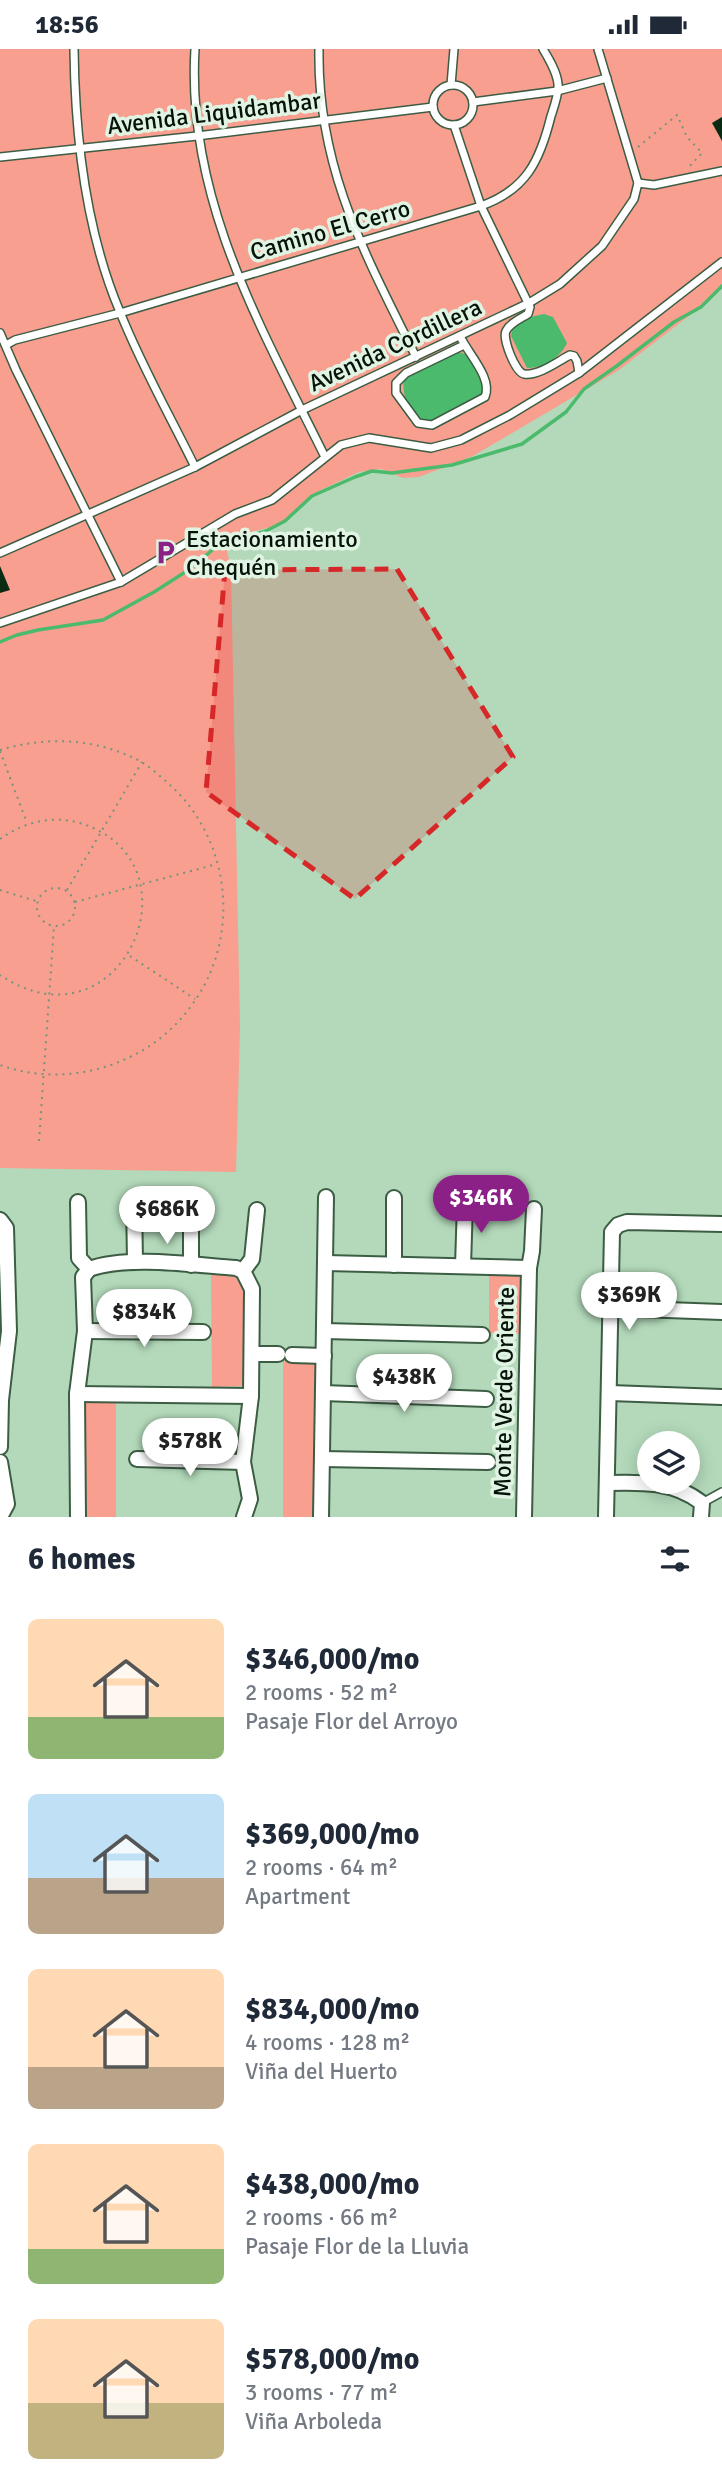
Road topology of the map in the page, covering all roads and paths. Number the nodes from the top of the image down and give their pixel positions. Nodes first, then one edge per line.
1 (74, 49) edge
2 (194, 49) edge
3 (319, 49) edge
4 (454, 49) edge
5 (543, 49) edge
6 (598, 49) edge
7 (607, 78) junction
8 (451, 85) junction
9 (558, 91) junction
10 (473, 102) junction
11 (433, 107) junction
12 (322, 120) junction
13 (454, 125) junction
14 (197, 136) junction
15 (81, 148) junction
16 (629, 155) junction
17 (0, 156) edge
18 (722, 171) edge
19 (677, 180) junction
20 (638, 183) junction
21 (481, 206) junction
22 (359, 242) junction
23 (722, 262) edge
24 (238, 278) junction
25 (529, 303) junction
26 (120, 313) junction
27 (0, 333) edge
28 (460, 336) junction
29 (6, 345) junction
30 (464, 345) junction
31 (416, 357) junction
32 (579, 373) junction
33 (302, 410) junction
34 (325, 457) junction
35 (195, 467) junction
36 (86, 515) junction
37 (0, 553) edge
38 (121, 582) junction
39 (0, 623) edge
40 (0, 750) edge
41 (142, 762) junction
42 (27, 824) junction
43 (101, 832) junction
44 (0, 839) edge
45 (218, 864) junction
46 (140, 885) junction
47 (0, 890) edge
48 (67, 890) junction
49 (37, 901) junction
50 (75, 902) junction
51 (54, 926) junction
52 (129, 955) junction
53 (0, 975) edge
54 (50, 994) junction
55 (196, 999) junction
56 (0, 1065) edge
57 (44, 1074) junction
58 (39, 1141) dead end
59 (327, 1197) dead end
60 (191, 1198) dead end
61 (394, 1198) dead end
62 (134, 1199) dead end
63 (78, 1202) dead end
64 (465, 1203) dead end
65 (534, 1209) dead end
66 (257, 1210) dead end
67 (0, 1220) edge
68 (722, 1224) edge
69 (135, 1262) junction
70 (326, 1263) junction
71 (191, 1265) junction
72 (394, 1265) junction
73 (463, 1266) junction
74 (529, 1268) junction
75 (89, 1269) junction
76 (243, 1271) junction
77 (612, 1308) junction
78 (722, 1312) edge
79 (85, 1331) junction
80 (324, 1331) junction
81 (203, 1332) dead end
82 (482, 1335) dead end
83 (252, 1354) junction
84 (324, 1356) junction
85 (323, 1393) junction
86 (610, 1393) junction
87 (78, 1394) junction
88 (251, 1396) junction
89 (722, 1397) edge
90 (486, 1399) dead end
91 (0, 1400) edge
92 (0, 1447) edge
93 (137, 1459) dead end
94 (322, 1459) junction
95 (0, 1462) edge
96 (243, 1462) junction
97 (488, 1462) dead end
98 (608, 1483) junction
99 (722, 1492) edge
100 (701, 1510) edge
101 (1, 1517) edge
102 (78, 1517) edge
103 (244, 1517) edge
104 (321, 1517) edge
105 (524, 1517) edge
106 (606, 1517) edge

1 - 15 lane
2 - 14 lane
3 - 12 lane
4 - 8 lane
5 - 9 lane
6 - 7 lane
7 - 9 lane
7 - 16 lane
8 - 10 lane
8 - 11 lane
9 - 10 lane
9 - 21 lane, Camino El Cerro
10 - 13 lane
11 - 12 lane, Avenida Liquidambar
11 - 13 lane
12 - 14 lane, Avenida Liquidambar
12 - 22 lane
13 - 21 lane
14 - 15 lane, Avenida Liquidambar
14 - 24 lane
15 - 17 lane, Avenida Liquidambar
15 - 26 lane
16 - 19 path
16 - 20 lane
18 - 19 lane
19 - 20 lane
20 - 25 lane, Avenida Cordillera
21 - 22 lane, Camino El Cerro
21 - 25 lane
22 - 24 lane, Camino El Cerro
22 - 31 lane
23 - 32 lane
24 - 26 lane, Camino El Cerro
24 - 33 lane
25 - 28 lane, Avenida Cordillera
25 - 32 lane
26 - 29 lane, Camino El Cerro
26 - 35 lane
27 - 29 lane
28 - 30 lane
28 - 31 lane, Avenida Cordillera
29 - 36 lane
30 - 30 lane
31 - 33 lane, Avenida Cordillera
32 - 34 lane
33 - 34 lane
33 - 35 lane, Avenida Cordillera
34 - 38 lane
35 - 36 lane, Avenida Cordillera
36 - 37 lane, Avenida Cordillera
36 - 38 lane
38 - 39 lane
40 - 41 path
40 - 42 path
41 - 43 path
41 - 45 path
42 - 43 path
42 - 44 path
43 - 46 path
43 - 48 path
45 - 46 path
45 - 55 path
46 - 50 path
46 - 52 path
47 - 49 path
48 - 49 path
48 - 50 path
49 - 51 path
50 - 51 path
51 - 54 path
52 - 54 path
52 - 55 path
53 - 54 path
54 - 57 path
55 - 57 path
56 - 57 path
57 - 58 path
59 - 70 street
60 - 71 street
61 - 72 street
62 - 69 street
63 - 75 street
64 - 73 street
65 - 74 street, Monte Verde Oriente
66 - 76 street
67 - 91 street
68 - 77 street
69 - 71 street
69 - 75 street
70 - 72 street
70 - 80 street
71 - 76 street
72 - 73 street
73 - 74 street
74 - 105 street, Monte Verde Oriente
75 - 79 street
76 - 83 street
77 - 78 street
77 - 86 street
79 - 81 street
79 - 87 street
80 - 82 street
80 - 84 street
83 - 84 street
83 - 88 street
84 - 85 street
85 - 90 street
85 - 94 street
86 - 89 street
86 - 98 street
87 - 88 street
87 - 102 street
88 - 96 street
91 - 92 street
93 - 96 street
94 - 97 street
94 - 104 street
95 - 101 street
96 - 103 street
98 - 100 street
98 - 106 street
99 - 100 lane

